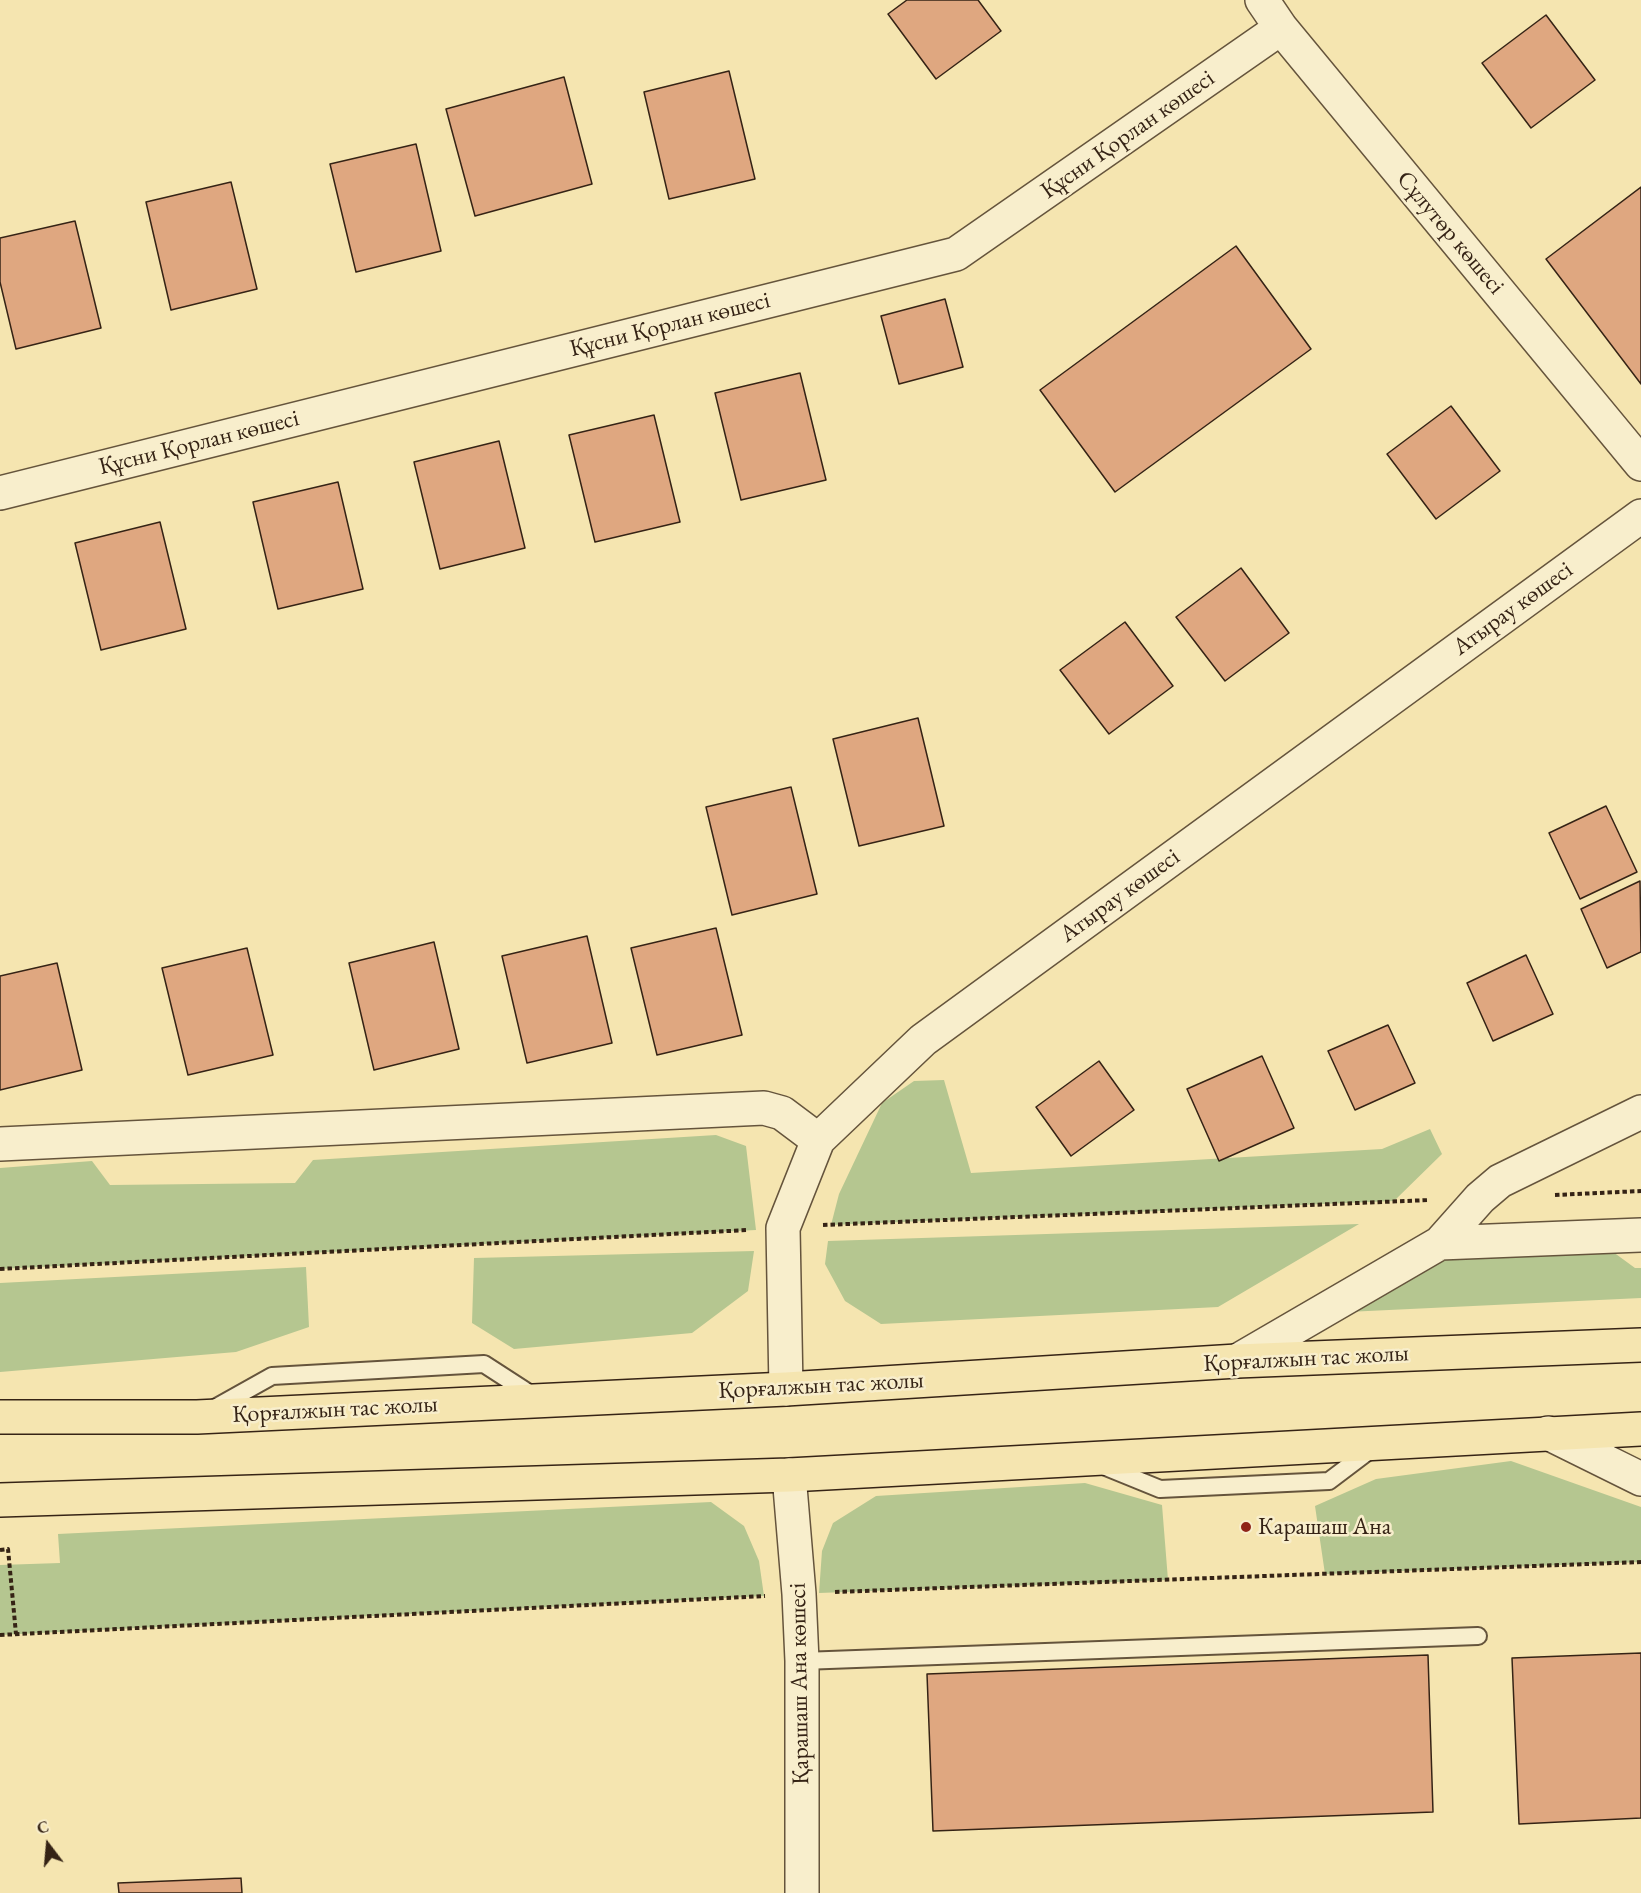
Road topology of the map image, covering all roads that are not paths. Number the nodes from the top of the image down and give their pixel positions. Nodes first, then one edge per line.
1 (1262, 0) edge
2 (1281, 28) junction
3 (1641, 464) edge
4 (0, 493) edge
5 (1641, 516) edge
6 (1641, 1112) edge
7 (818, 1140) junction
8 (0, 1144) edge
9 (1641, 1235) edge
10 (1440, 1243) junction
11 (1641, 1345) edge
12 (1237, 1362) junction
13 (786, 1389) junction
14 (0, 1417) edge
15 (1641, 1429) edge
16 (1548, 1433) junction
17 (789, 1475) junction
18 (1641, 1479) edge
19 (0, 1500) edge
20 (1478, 1636) dead end
21 (802, 1661) junction
22 (802, 1893) edge

1 - 2 street, Сұлутөр көшесі
2 - 3 street, Сұлутөр көшесі
2 - 4 street, Құсни Қорлан көшесі
5 - 7 street, Атырау көшесі
6 - 10 street
7 - 8 street
7 - 13 street, Атырау көшесі
9 - 10 street
10 - 12 street
11 - 12 main road, Қорғалжын тас жолы
12 - 13 main road, Қорғалжын тас жолы
13 - 14 main road, Қорғалжын тас жолы
15 - 16 main road
16 - 17 main road
16 - 18 street
17 - 19 main road
17 - 21 street, Қарашаш Ана көшесі
20 - 21 lane
21 - 22 street, Қарашаш Ана көшесі

